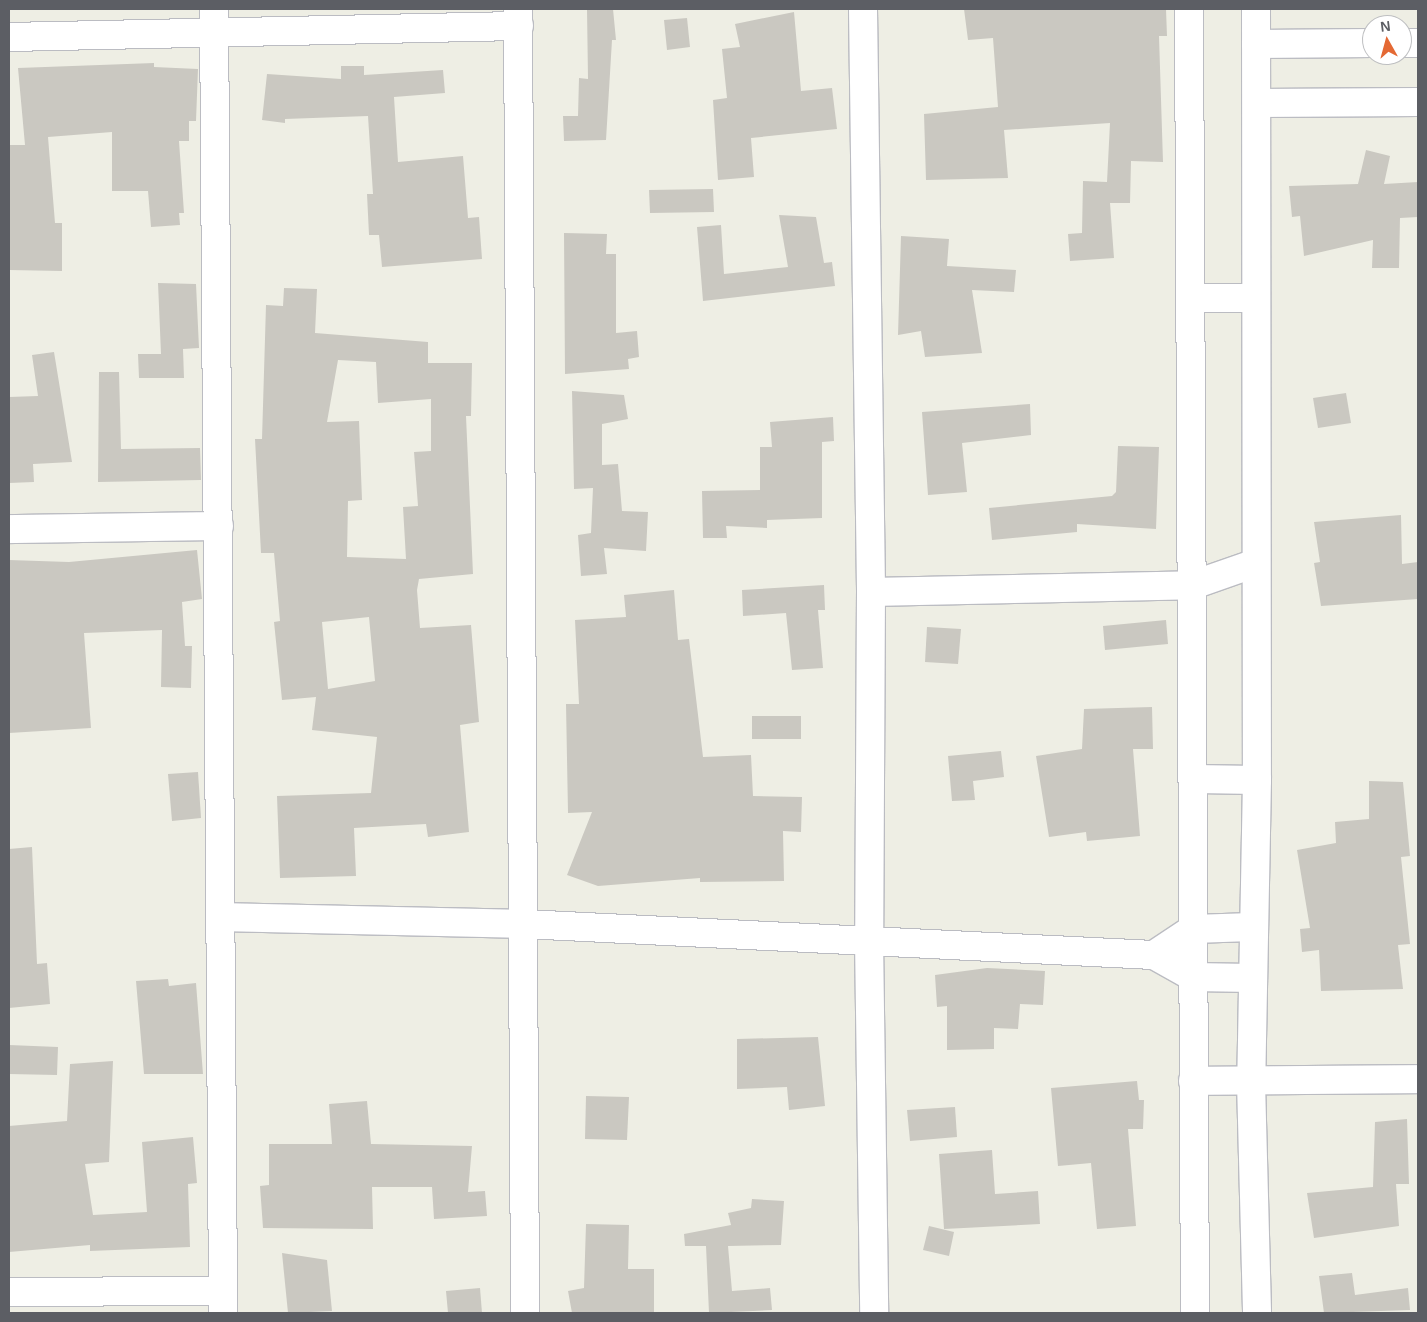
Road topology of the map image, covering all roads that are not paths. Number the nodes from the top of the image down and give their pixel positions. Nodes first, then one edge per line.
1 (863, 9) edge
2 (1188, 9) edge
3 (1256, 9) edge
4 (519, 17) edge
5 (214, 21) edge
6 (9, 37) edge
7 (1362, 43) edge
8 (1256, 44) junction
9 (1418, 102) edge
10 (1257, 104) junction
11 (1190, 298) junction
12 (1254, 298) junction
13 (219, 526) junction
14 (9, 529) edge
15 (1253, 564) junction
16 (1193, 585) junction
17 (871, 592) junction
18 (1195, 779) junction
19 (1256, 780) junction
20 (222, 916) junction
21 (524, 924) junction
22 (1252, 927) junction
23 (1193, 929) junction
24 (869, 939) junction
25 (1154, 955) junction
26 (1193, 977) junction
27 (1252, 978) junction
28 (1418, 1079) edge
29 (1194, 1081) junction
30 (1252, 1082) junction
31 (9, 1292) edge
32 (223, 1302) edge
33 (525, 1313) edge
34 (874, 1313) edge
35 (1194, 1313) edge
36 (1257, 1313) edge

1 - 17 street
2 - 11 street
3 - 8 street
4 - 5 street
4 - 21 street
5 - 6 street
5 - 13 street
7 - 8 street
8 - 10 street
9 - 10 street
10 - 12 street
11 - 12 street
11 - 16 street
12 - 15 street
13 - 14 street
13 - 20 street
15 - 16 street
15 - 19 street
16 - 17 street
16 - 18 street
17 - 24 street
18 - 19 street
18 - 23 street
19 - 22 street
20 - 21 street
20 - 32 street
21 - 24 street
21 - 33 street
22 - 23 street
22 - 27 street
23 - 25 street
23 - 26 street
24 - 25 street
24 - 34 street
25 - 26 street
26 - 27 street
26 - 29 street
27 - 30 street
28 - 30 street
29 - 30 street
29 - 35 street
30 - 36 street
31 - 32 street

